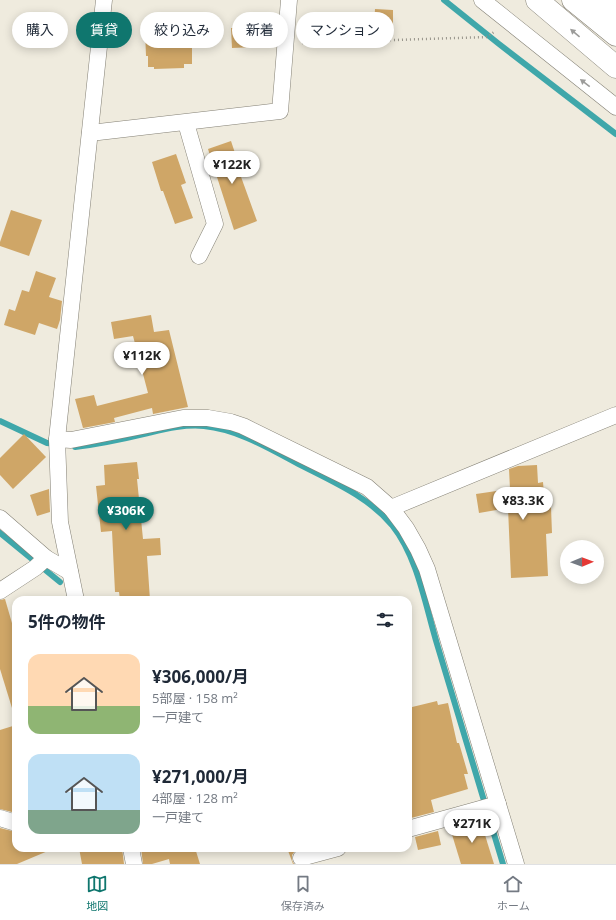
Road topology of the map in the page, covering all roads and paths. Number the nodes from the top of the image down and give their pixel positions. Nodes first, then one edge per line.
1 (104, 0) edge
2 (290, 0) edge
3 (482, 0) edge
4 (537, 0) edge
5 (573, 0) edge
6 (600, 0) edge
7 (616, 14) edge
8 (288, 22) edge
9 (491, 34) dead end
10 (616, 35) edge
11 (288, 44) edge
12 (286, 48) edge
13 (616, 67) edge
14 (616, 107) edge
15 (186, 122) junction
16 (90, 133) junction
17 (199, 256) dead end
18 (616, 415) edge
19 (58, 444) junction
20 (391, 508) junction
21 (0, 518) edge
22 (41, 562) junction
23 (70, 572) junction
24 (0, 591) edge
25 (75, 596) edge
26 (491, 806) junction
27 (0, 818) edge
28 (12, 822) edge
29 (412, 828) edge
30 (132, 852) edge
31 (323, 852) edge
32 (301, 858) dead end
33 (514, 863) edge
34 (134, 864) edge

1 - 16 street
2 - 8 street
14 -> 3 street
13 -> 4 highway
5 - 10 highway
6 - 7 highway
9 - 11 path
12 - 15 street
15 - 16 street
15 - 17 street
16 - 19 street
18 - 20 street
19 - 20 street
19 - 23 street
20 - 26 street
21 - 22 street
22 - 23 street
22 - 24 street
23 - 25 street
26 - 29 street
26 - 33 street
27 - 28 street
30 - 34 street
31 - 32 street

